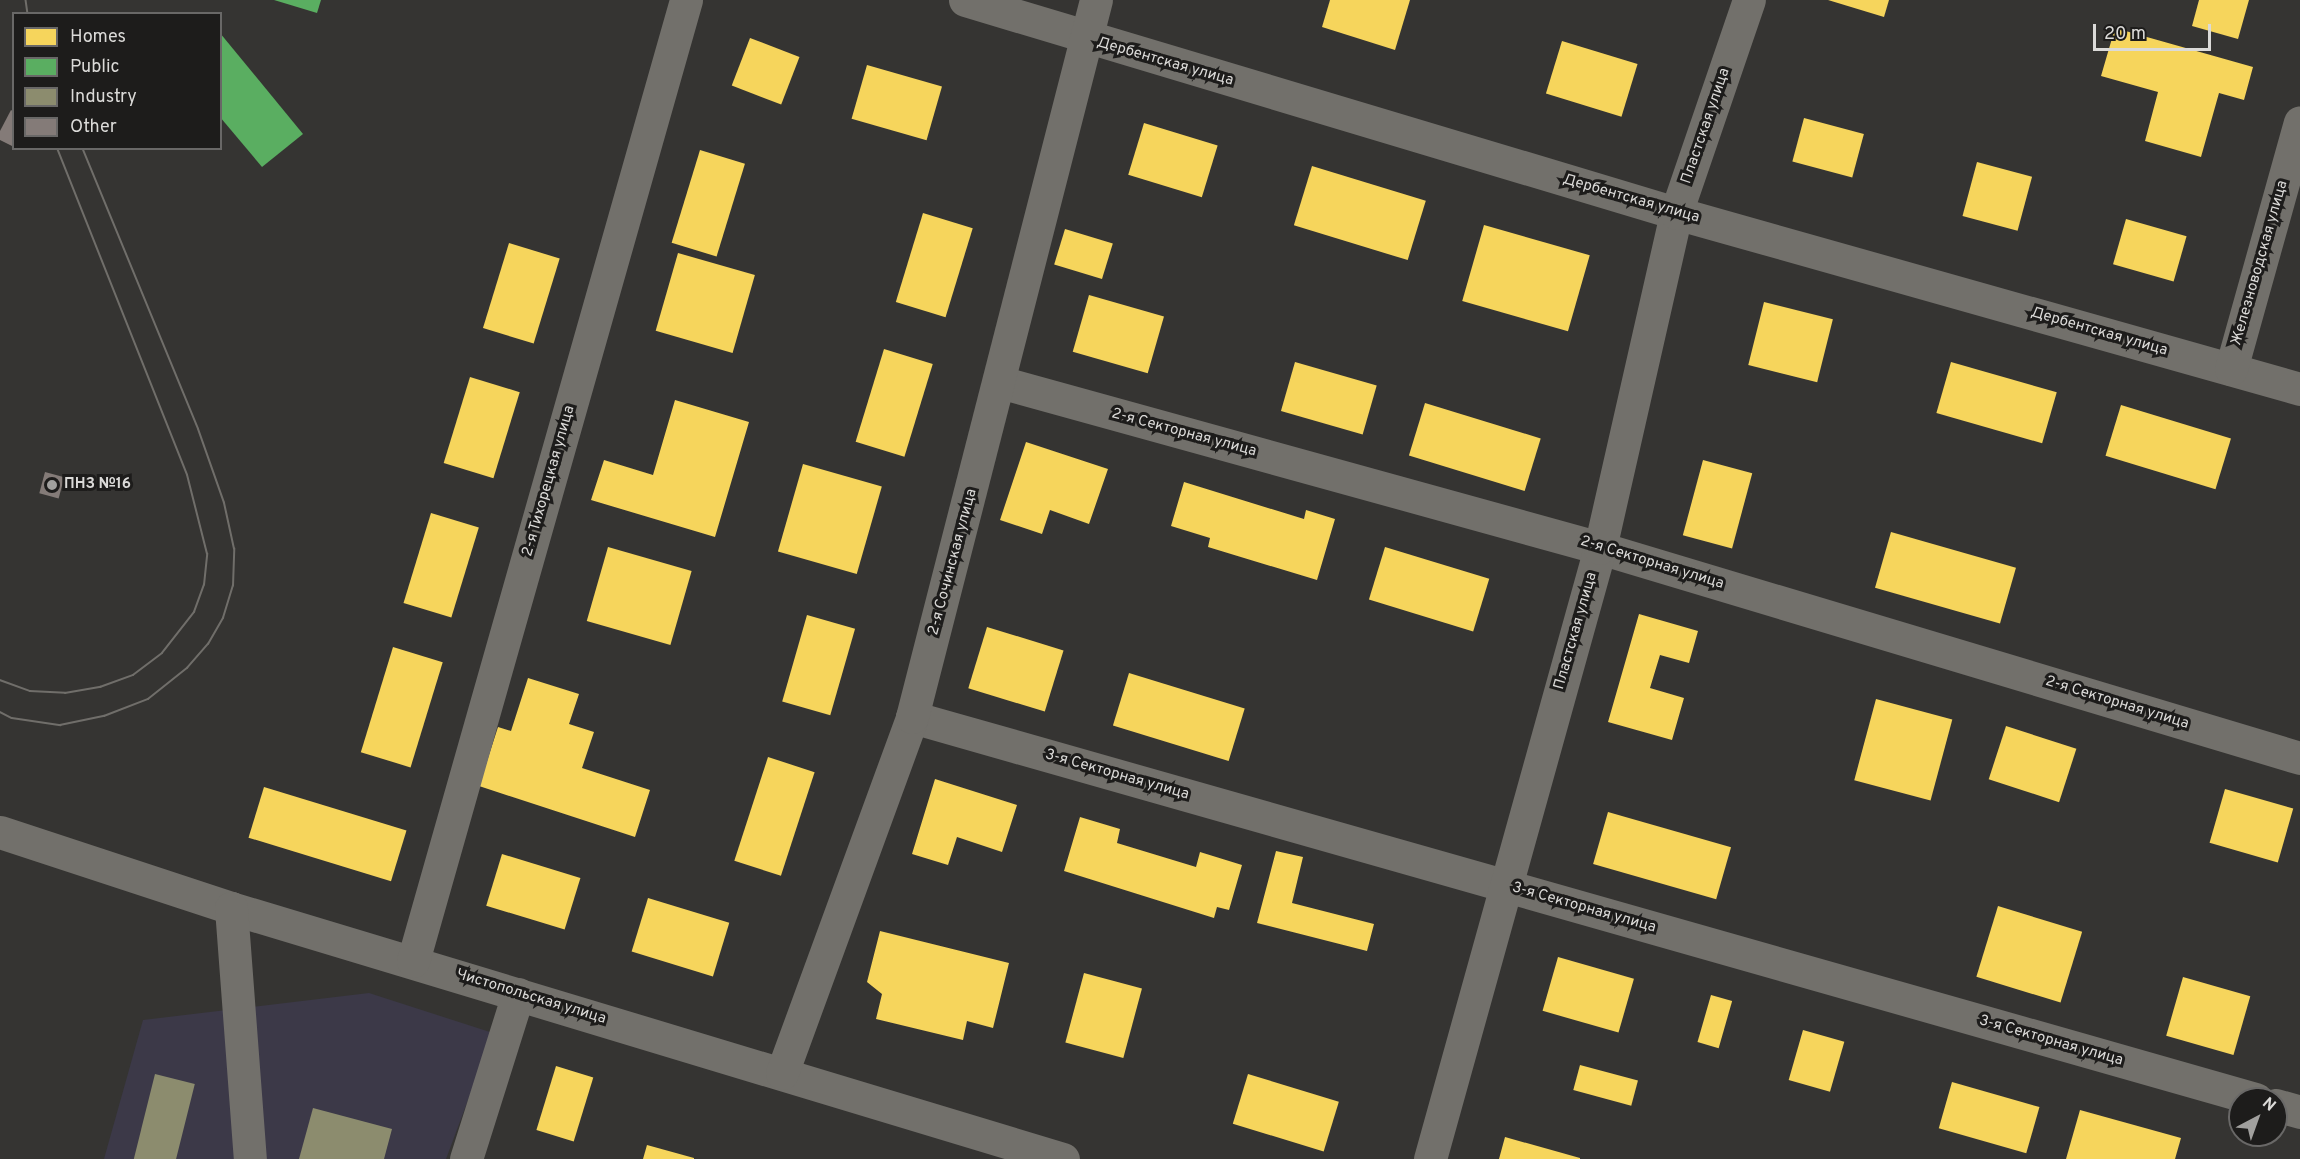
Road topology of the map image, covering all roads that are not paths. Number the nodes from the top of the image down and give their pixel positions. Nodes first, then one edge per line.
1 (686, 0) edge
2 (965, 0) edge
3 (1096, 0) edge
4 (1749, 0) edge
5 (1084, 38) junction
6 (2300, 122) edge
7 (1676, 213) junction
8 (2230, 369) junction
9 (1000, 382) junction
10 (2300, 389) edge
11 (1600, 548) junction
12 (912, 717) junction
13 (2300, 758) edge
14 (0, 832) edge
15 (1503, 885) junction
16 (231, 908) junction
17 (413, 961) junction
18 (518, 994) junction
19 (782, 1074) junction
20 (2228, 1091) edge
21 (250, 1159) edge
22 (466, 1159) edge
23 (1063, 1159) edge
24 (1430, 1159) edge

1 - 17 street, 2-я Тихорецкая улица
2 - 5 street, Дербентская улица
3 - 5 street, 2-я Сочинская улица
4 - 7 street, Пластская улица
5 - 7 street, Дербентская улица
5 - 9 street, 2-я Сочинская улица
6 - 8 street, Железноводская улица
7 - 8 street, Дербентская улица
7 - 11 street, Пластская улица
8 - 10 street, Дербентская улица
9 - 11 street, 2-я Секторная улица
9 - 12 street, 2-я Сочинская улица
11 - 13 street, 2-я Секторная улица
11 - 15 street, Пластская улица
12 - 15 street, 3-я Секторная улица
12 - 19 street, 2-я Сочинская улица
14 - 16 street, Чистопольская улица
15 - 20 street, 3-я Секторная улица
15 - 24 street, Пластская улица
16 - 17 street, Чистопольская улица
16 - 21 street
17 - 18 street, Чистопольская улица
18 - 19 street, Чистопольская улица
18 - 22 street
19 - 23 street, Чистопольская улица

